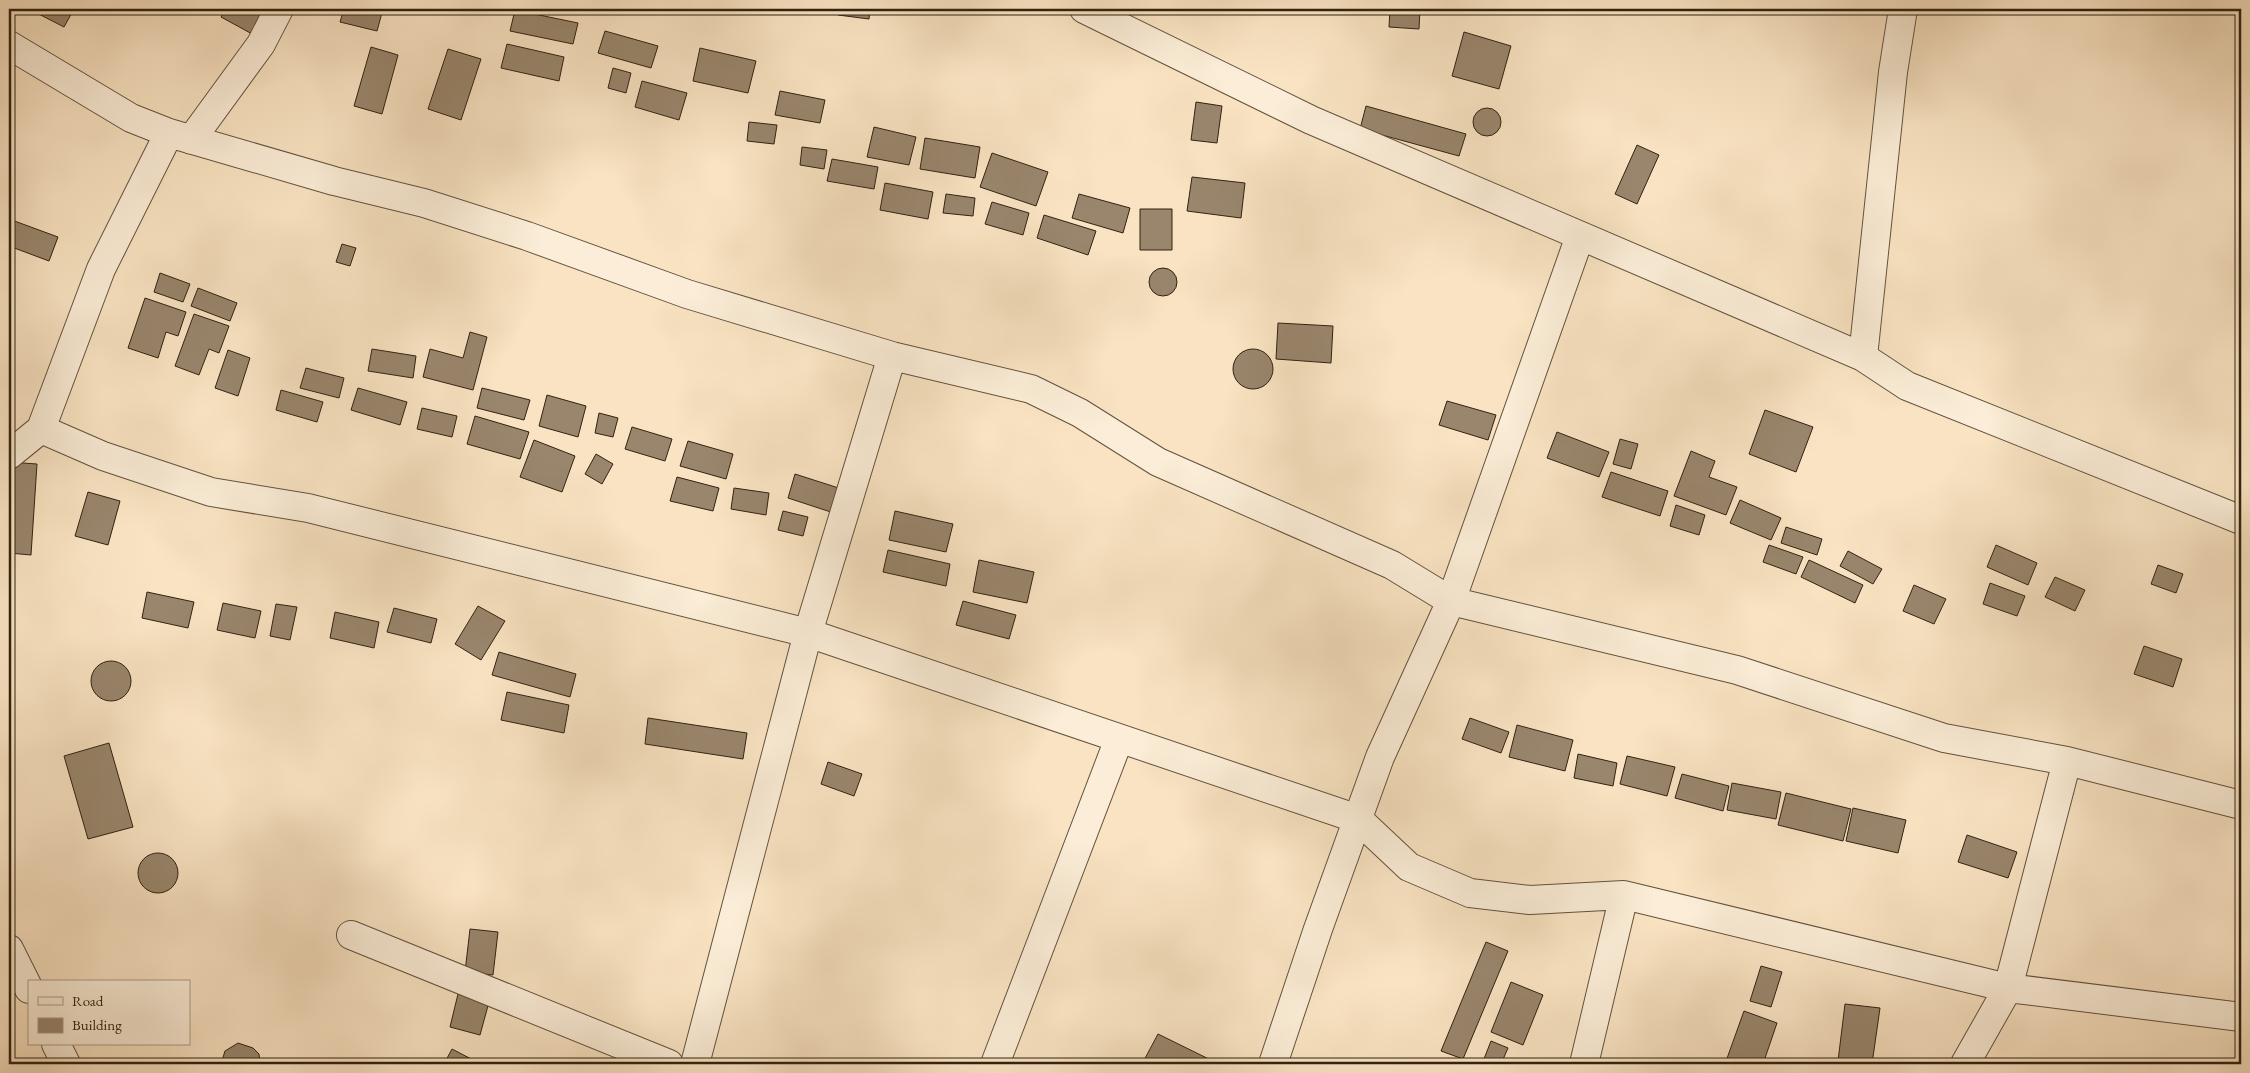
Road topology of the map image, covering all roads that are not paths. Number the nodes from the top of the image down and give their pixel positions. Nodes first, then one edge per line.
1 (279, 9) edge
2 (1084, 9) edge
3 (1903, 9) edge
4 (9, 45) edge
5 (180, 137) junction
6 (1580, 236) junction
7 (892, 356) junction
8 (1863, 357) junction
9 (41, 428) junction
10 (9, 456) edge
11 (2241, 520) edge
12 (1451, 600) junction
13 (808, 633) junction
14 (1120, 739) junction
15 (2067, 761) junction
16 (2241, 805) edge
17 (1358, 819) junction
18 (1624, 895) junction
19 (351, 935) dead end
20 (9, 949) edge
21 (28, 987) edge
22 (2008, 988) junction
23 (2241, 1017) edge
24 (57, 1046) edge
25 (66, 1064) edge
26 (669, 1064) edge
27 (696, 1064) edge
28 (995, 1064) edge
29 (1273, 1064) edge
30 (1584, 1064) edge
31 (1965, 1064) edge

1 - 5 street
2 - 6 street
3 - 8 street
4 - 5 street
5 - 7 street
5 - 9 street
6 - 8 street
6 - 12 street
7 - 12 street
7 - 13 street
8 - 11 street
9 - 10 street
9 - 13 street
12 - 15 street
12 - 17 street
13 - 14 street
13 - 27 street
14 - 17 street
14 - 28 street
15 - 16 street
15 - 22 street
17 - 18 street
17 - 29 street
18 - 22 street
18 - 30 street
19 - 26 street
20 - 21 street
22 - 23 street
22 - 31 street
24 - 25 street

